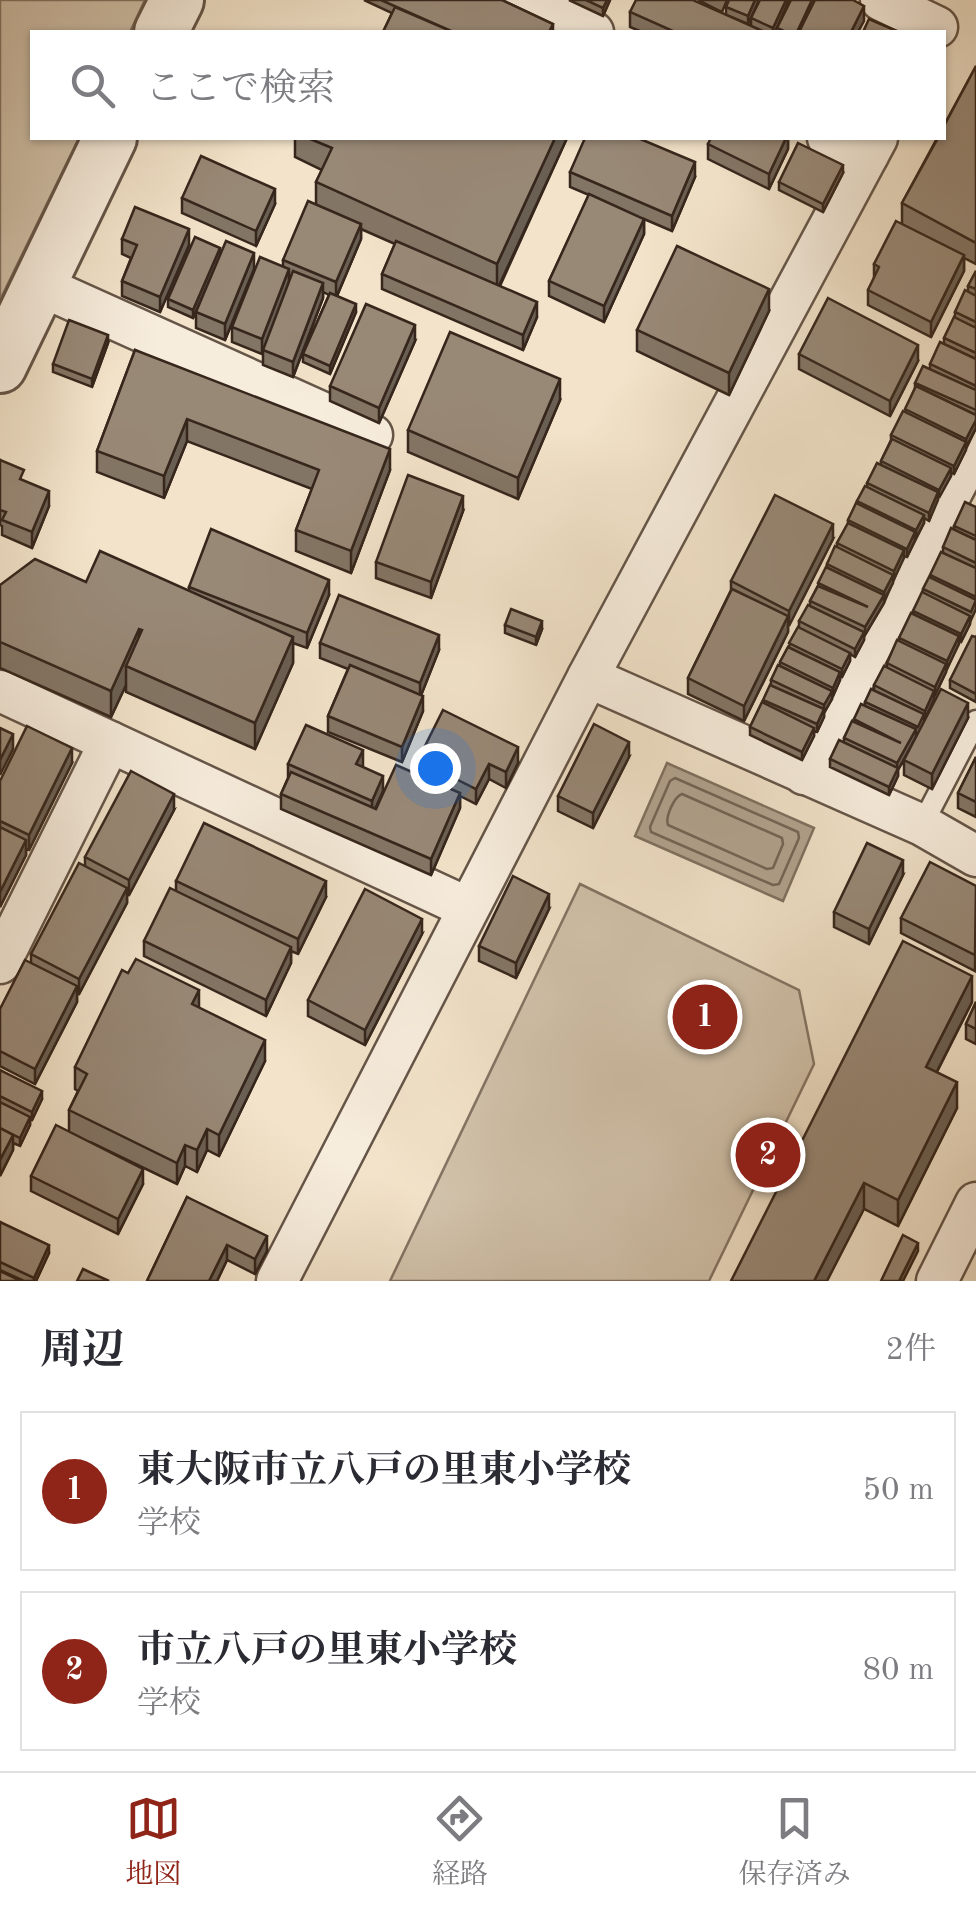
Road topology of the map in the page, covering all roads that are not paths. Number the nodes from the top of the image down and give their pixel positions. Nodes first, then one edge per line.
1 (177, 0) edge
2 (520, 0) edge
3 (881, 0) edge
4 (940, 20) edge
5 (162, 30) edge
6 (588, 30) edge
7 (109, 140) edge
8 (839, 140) edge
9 (872, 146) edge
10 (39, 285) junction
11 (0, 366) edge
12 (372, 435) dead end
13 (976, 446) edge
14 (966, 493) edge
15 (588, 677) junction
16 (0, 691) edge
17 (976, 721) edge
18 (110, 742) junction
19 (804, 774) junction
20 (922, 824) junction
21 (976, 856) edge
22 (468, 908) junction
23 (0, 963) edge
24 (976, 1203) edge
25 (277, 1281) edge
26 (937, 1281) edge

1 - 5 street
2 - 6 street
3 - 4 street
7 - 10 street
8 - 9 street
9 - 15 street
10 - 11 street
10 - 12 street
13 - 14 street
14 - 19 street
15 - 19 street
15 - 22 street
16 - 18 street
17 - 20 lane
18 - 22 street
18 - 23 street
19 - 20 street
20 - 21 street
22 - 25 street
24 - 26 street

